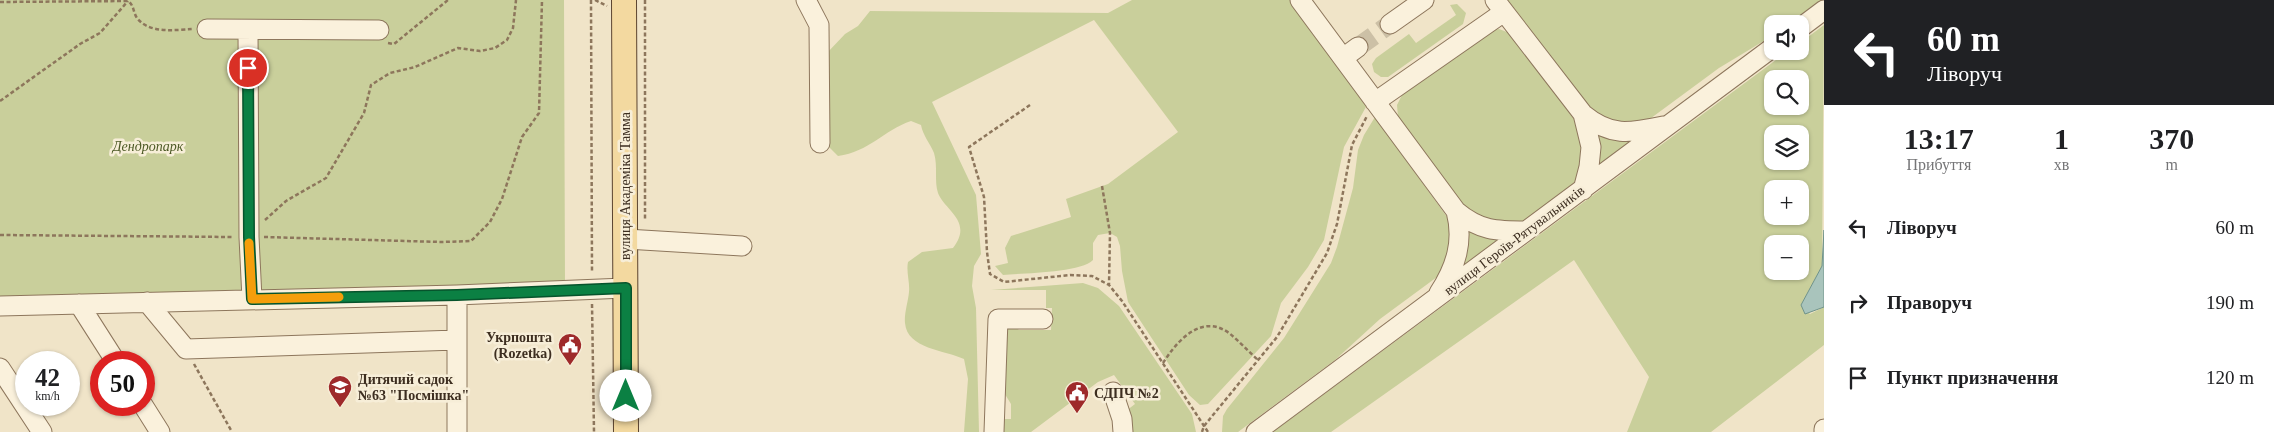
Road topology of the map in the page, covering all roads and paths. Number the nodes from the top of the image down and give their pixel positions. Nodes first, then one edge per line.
1 (87, 0) edge
2 (128, 0) edge
3 (448, 0) edge
4 (516, 0) edge
5 (542, 0) edge
6 (591, 0) edge
7 (624, 0) edge
8 (806, 0) edge
9 (1300, 0) edge
10 (1424, 0) edge
11 (47, 1) edge
12 (0, 2) edge
13 (1499, 6) edge
14 (1824, 10) edge
15 (1809, 21) edge
16 (1390, 24) tunnel mouth
17 (207, 29) joint
18 (248, 30) junction
19 (379, 30) joint
20 (1358, 47) tunnel mouth
21 (1764, 54) edge
22 (1342, 58) junction
23 (0, 101) edge
24 (1375, 102) junction
25 (1030, 106) dead end
26 (1583, 114) junction
27 (1669, 125) junction
28 (820, 143) dead end
29 (1102, 186) dead end
30 (1582, 190) junction
31 (1456, 211) junction
32 (1526, 231) junction
33 (0, 235) edge
34 (249, 237) junction
35 (626, 239) junction
36 (742, 246) dead end
37 (1109, 285) junction
38 (626, 288) junction
39 (592, 290) junction
40 (457, 295) junction
41 (252, 299) junction
42 (1434, 300) junction
43 (147, 302) junction
44 (80, 304) junction
45 (0, 306) edge
46 (1043, 319) dead end
47 (457, 340) junction
48 (186, 349) junction
49 (109, 351) edge
50 (1258, 360) junction
51 (1163, 363) junction
52 (0, 368) edge
53 (1113, 392) dead end
54 (150, 416) edge
55 (1204, 426) junction
56 (42, 432) edge
57 (160, 432) edge
58 (232, 432) edge
59 (457, 432) edge
60 (594, 432) edge
61 (626, 432) edge
62 (994, 432) edge
63 (1123, 432) edge
64 (1202, 432) edge
65 (1208, 432) edge
66 (1256, 432) edge

1 - 2 path
1 - 11 path
2 - 17 path
2 - 23 path
3 - 19 path
4 - 34 path
5 - 34 path
6 - 39 path
7 - 35 main road, вулиця Академіка Тамма
8 - 28 street
9 - 22 street
10 - 16 street
11 - 12 path
13 - 24 street
13 - 26 street
14 - 15 street
17 - 18 street
18 - 19 street
18 - 34 street
20 - 22 street
21 - 27 street, вулиця Героїв-Рятувальників
22 - 24 street
24 - 31 street
24 - 50 path
25 - 37 path
26 - 27 street
26 - 30 street
27 - 30 street, вулиця Героїв-Рятувальників
29 - 37 path
30 - 32 street, вулиця Героїв-Рятувальників
31 - 32 street
31 - 42 street
32 - 42 street, вулиця Героїв-Рятувальників
33 - 34 path
34 - 41 street
35 - 36 street
35 - 38 main road, вулиця Академіка Тамма
37 - 51 path
38 - 39 street
38 - 61 main road, вулиця Академіка Тамма
39 - 40 street
39 - 60 path
40 - 41 street
40 - 47 street
41 - 43 street
42 - 66 street, вулиця Героїв-Рятувальників
43 - 44 street
43 - 48 street
44 - 45 street
44 - 49 street
46 - 62 street
47 - 48 street
47 - 59 street
48 - 58 path
50 - 51 path
50 - 55 path
51 - 55 path
52 - 56 street
53 - 63 street
54 - 57 street
55 - 64 path
55 - 65 path

